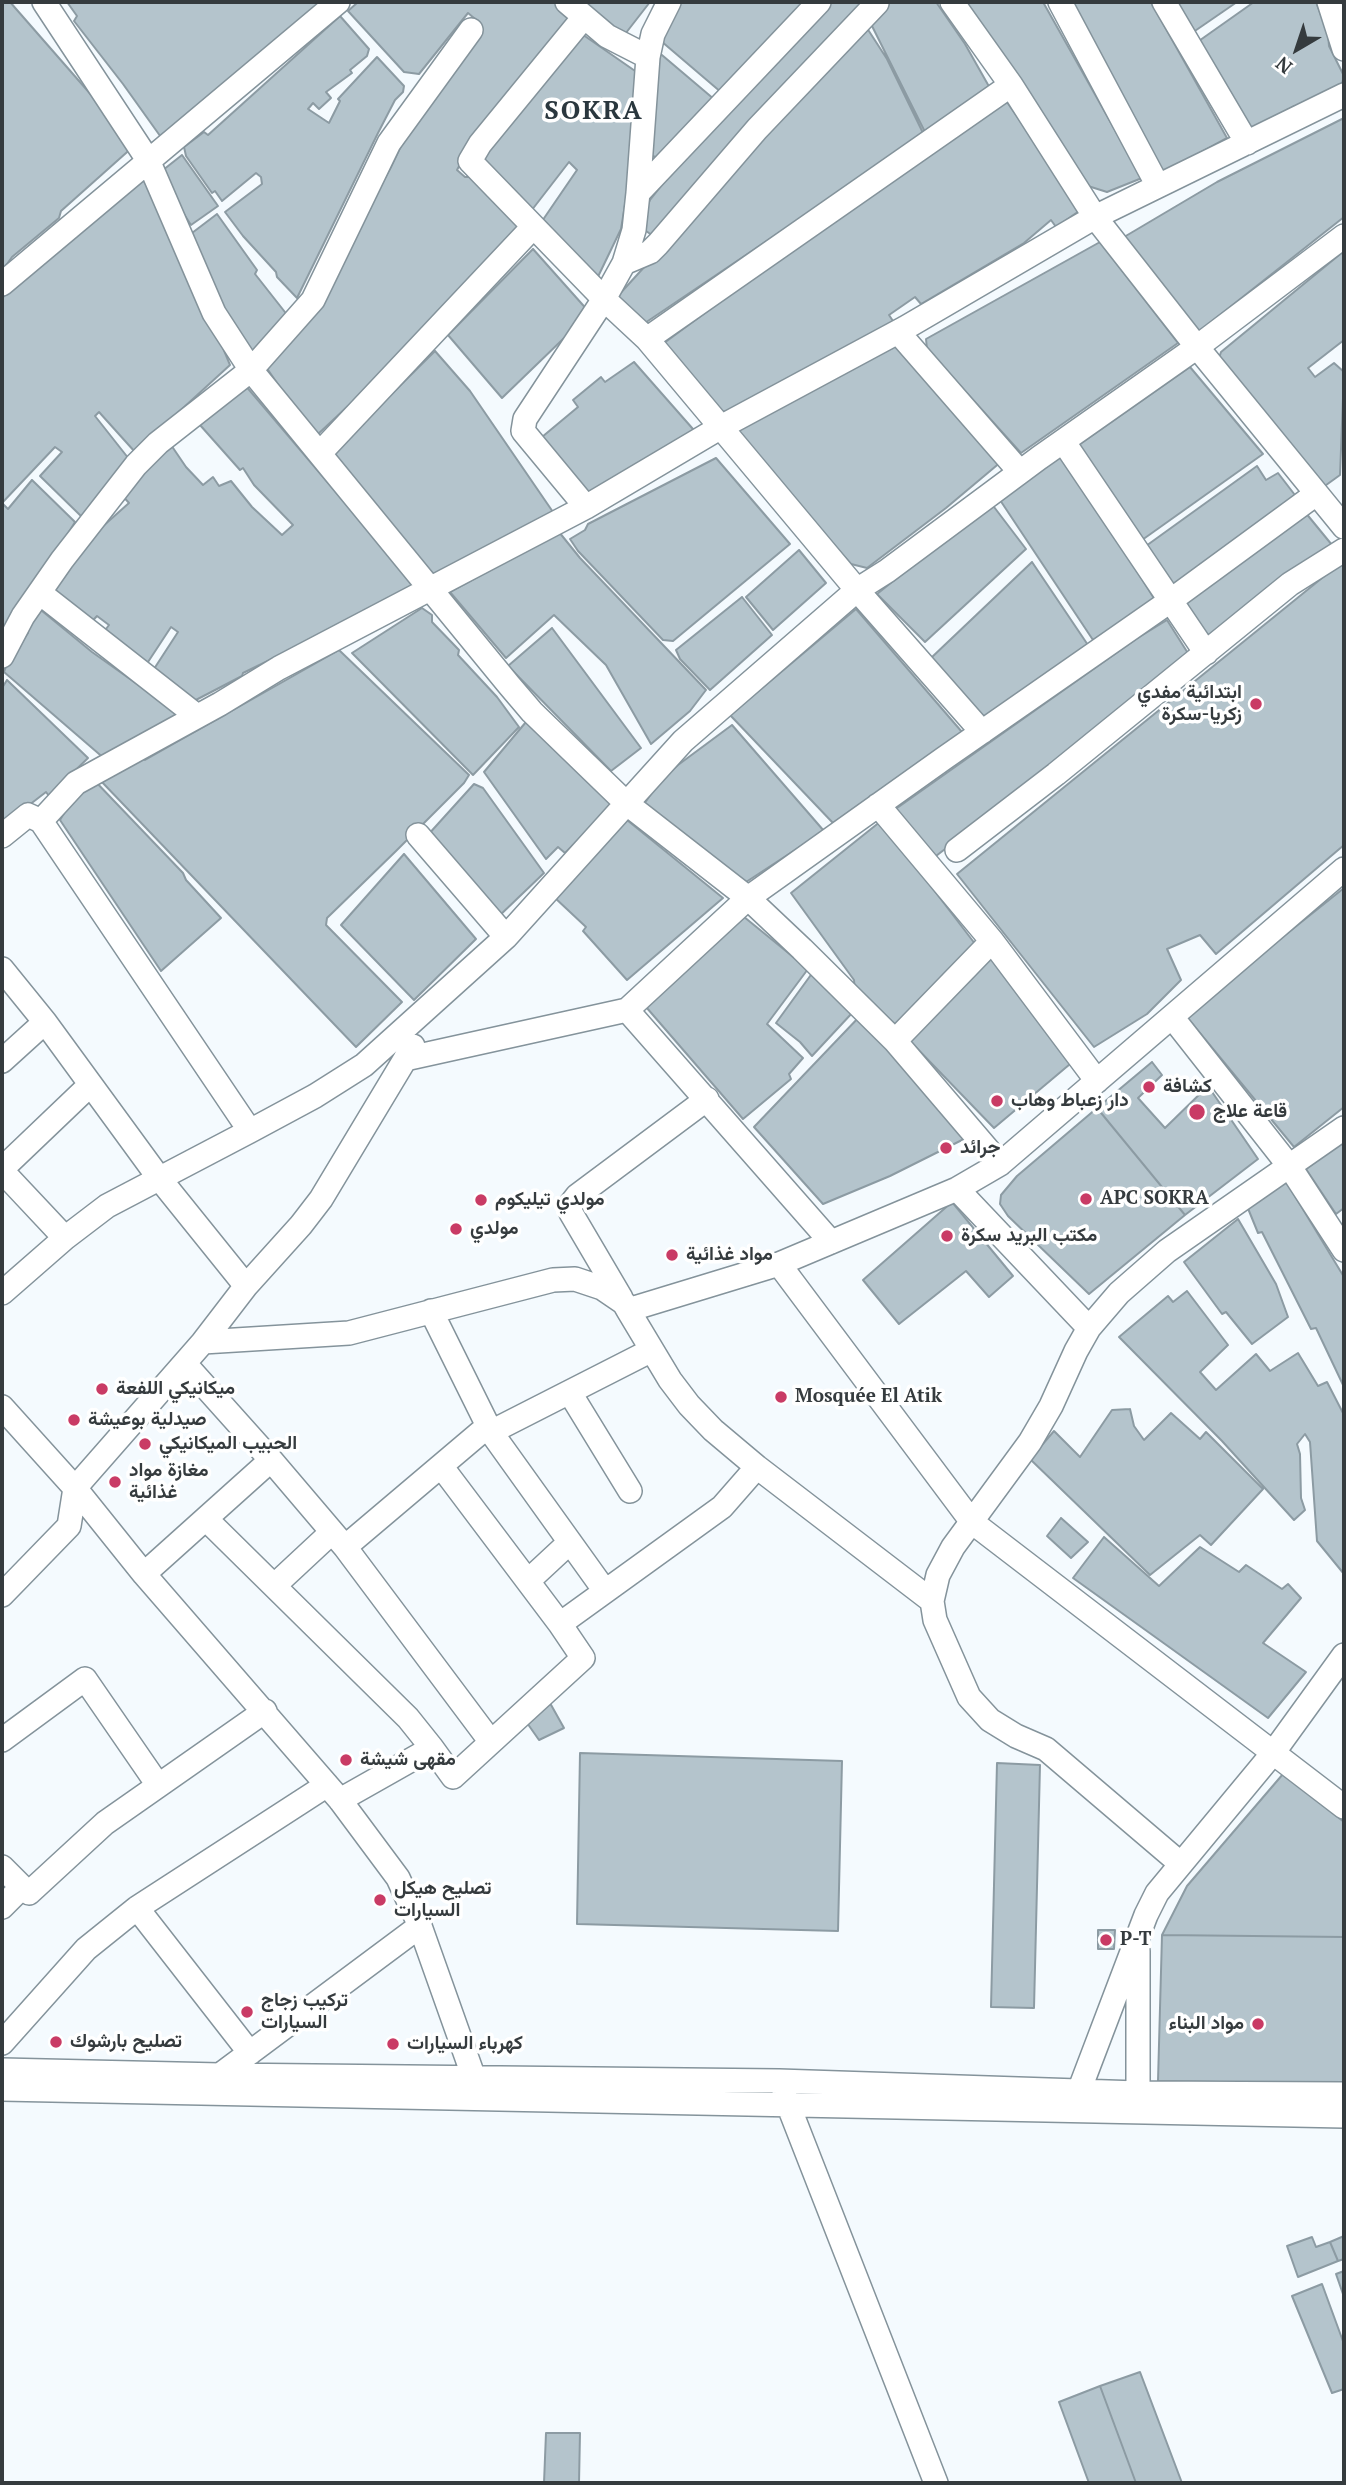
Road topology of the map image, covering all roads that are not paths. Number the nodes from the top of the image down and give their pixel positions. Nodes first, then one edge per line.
1 (44, 2) edge
2 (338, 2) edge
3 (669, 2) edge
4 (819, 2) edge
5 (952, 2) edge
6 (1060, 2) edge
7 (1164, 2) edge
8 (1329, 2) edge
9 (877, 3) edge
10 (575, 9) edge
11 (471, 30) dead end
12 (1344, 49) edge
13 (648, 57) junction
14 (1010, 85) junction
15 (1344, 95) edge
16 (1247, 143) junction
17 (148, 160) junction
18 (1158, 186) junction
19 (638, 193) junction
20 (1095, 217) junction
21 (533, 227) junction
22 (1344, 236) edge
23 (624, 263) junction
24 (2, 285) edge
25 (604, 299) junction
26 (898, 332) junction
27 (647, 339) junction
28 (1197, 347) junction
29 (251, 370) junction
30 (721, 427) junction
31 (1063, 441) junction
32 (320, 453) junction
33 (1020, 472) junction
34 (1316, 494) junction
35 (586, 507) junction
36 (1344, 527) edge
37 (1344, 550) edge
38 (431, 587) junction
39 (857, 590) junction
40 (40, 593) junction
41 (1170, 601) junction
42 (1206, 653) junction
43 (2, 656) edge
44 (197, 716) junction
45 (982, 732) junction
46 (626, 803) junction
47 (878, 805) junction
48 (41, 821) junction
49 (418, 835) dead end
50 (2, 836) edge
51 (957, 850) dead end
52 (1344, 869) edge
53 (748, 898) junction
54 (506, 937) junction
55 (992, 941) junction
56 (2, 969) edge
57 (446, 993) junction
58 (627, 1010) junction
59 (1172, 1017) junction
60 (45, 1023) junction
61 (895, 1041) junction
62 (405, 1059) junction
63 (2, 1061) edge
64 (1097, 1082) junction
65 (90, 1085) junction
66 (707, 1099) junction
67 (1344, 1128) edge
68 (250, 1132) junction
69 (1000, 1164) junction
70 (1290, 1167) junction
71 (2, 1170) edge
72 (159, 1178) junction
73 (957, 1189) junction
74 (65, 1238) junction
75 (831, 1242) junction
76 (1344, 1250) edge
77 (779, 1264) junction
78 (246, 1286) junction
79 (2, 1293) edge
80 (626, 1307) junction
81 (431, 1311) junction
82 (1089, 1328) junction
83 (203, 1342) junction
84 (652, 1350) junction
85 (185, 1364) junction
86 (570, 1393) junction
87 (4, 1415) edge
88 (490, 1429) junction
89 (271, 1460) junction
90 (442, 1466) junction
91 (757, 1467) junction
92 (75, 1488) junction
93 (629, 1491) dead end
94 (206, 1519) junction
95 (972, 1522) junction
96 (338, 1539) junction
97 (570, 1542) junction
98 (144, 1574) junction
99 (527, 1581) junction
100 (274, 1586) junction
101 (605, 1591) junction
102 (2, 1595) edge
103 (932, 1601) junction
104 (560, 1624) junction
105 (1344, 1656) edge
106 (265, 1711) junction
107 (2, 1740) edge
108 (491, 1742) junction
109 (432, 1748) junction
110 (1273, 1753) junction
111 (158, 1785) junction
112 (334, 1793) junction
113 (1344, 1807) edge
114 (1181, 1864) junction
115 (2, 1867) edge
116 (22, 1886) junction
117 (2, 1907) edge
118 (137, 1908) junction
119 (420, 1926) junction
120 (1138, 1934) junction
121 (2, 2043) edge
122 (250, 2053) junction
123 (2, 2070) edge
124 (220, 2075) junction
125 (779, 2081) junction
126 (2, 2089) edge
127 (475, 2089) junction
128 (1344, 2094) edge
129 (1079, 2101) junction
130 (1138, 2102) junction
131 (788, 2105) junction
132 (1344, 2116) edge
133 (936, 2483) edge

1 - 17 street
2 - 17 street
3 - 13 street
4 - 19 street
5 - 14 street
6 - 18 street
7 - 16 street
8 - 12 street
9 - 23 street
10 - 13 street
10 - 21 street
11 - 29 street
13 - 19 street
14 - 20 street
14 - 27 street
15 - 16 street
16 - 18 street
17 - 24 street
17 - 29 street
18 - 20 street
19 - 23 street
20 - 26 street
20 - 28 street
21 - 25 street
21 - 32 street
22 - 28 street
23 - 25 street
25 - 27 street
25 - 35 street
26 - 30 street
26 - 33 street
27 - 30 street
28 - 31 street
28 - 34 street
29 - 32 street
29 - 40 street
30 - 35 street
30 - 39 street
31 - 33 street
31 - 41 street
32 - 38 street
33 - 39 street
34 - 36 street
34 - 41 street
35 - 38 street
37 - 42 street
38 - 44 street
38 - 46 street
39 - 45 street
39 - 46 street
40 - 43 street
40 - 44 street
41 - 42 street
41 - 45 street
42 - 51 street
44 - 48 street
45 - 47 street
46 - 53 street
46 - 54 street
47 - 53 street
47 - 55 street
48 - 50 street
48 - 68 street
49 - 54 street
52 - 59 street
53 - 58 street
53 - 61 street
54 - 57 street
55 - 61 street
55 - 64 street
56 - 60 street
57 - 62 street
57 - 68 street
58 - 62 street
58 - 66 street
59 - 64 street
59 - 70 street
60 - 63 street
60 - 65 street
61 - 69 street
62 - 78 street
64 - 69 street
65 - 71 street
65 - 72 street
66 - 75 street
66 - 80 street
67 - 70 street
68 - 72 street
69 - 73 street
70 - 76 street
70 - 82 street
71 - 74 street
72 - 74 street
72 - 78 street
73 - 75 street
73 - 82 street
74 - 79 street
75 - 77 street
77 - 80 street
77 - 95 street
78 - 83 street
80 - 81 street
80 - 84 street
81 - 83 street
81 - 88 street
82 - 95 street
83 - 85 street
84 - 86 street
84 - 91 street
85 - 89 street
85 - 92 street
86 - 88 street
86 - 93 street
87 - 92 street
88 - 90 street
88 - 97 street
89 - 94 street
89 - 96 street
90 - 96 street
90 - 99 street
91 - 101 street
91 - 103 street
92 - 98 street
92 - 102 street
94 - 98 street
94 - 100 street
95 - 103 street
95 - 110 street
96 - 100 street
96 - 108 street
97 - 99 street
97 - 101 street
98 - 106 street
99 - 104 street
100 - 109 street
101 - 104 street
103 - 114 street
104 - 108 street
105 - 110 street
106 - 111 street
106 - 112 street
107 - 111 street
108 - 109 street
109 - 112 street
110 - 113 street
110 - 114 street
111 - 116 street
112 - 118 street
112 - 119 street
114 - 120 street
115 - 116 street
116 - 117 street
118 - 121 street
118 - 122 street
119 - 122 street
119 - 127 street
120 - 129 street
120 - 130 street
122 - 124 street
123 - 124 street
124 - 127 street
125 - 127 street
125 - 129 street
125 - 131 street
126 - 127 street
127 - 131 street
128 - 130 street
129 - 130 street
129 - 131 street
130 - 132 street
131 - 133 street

